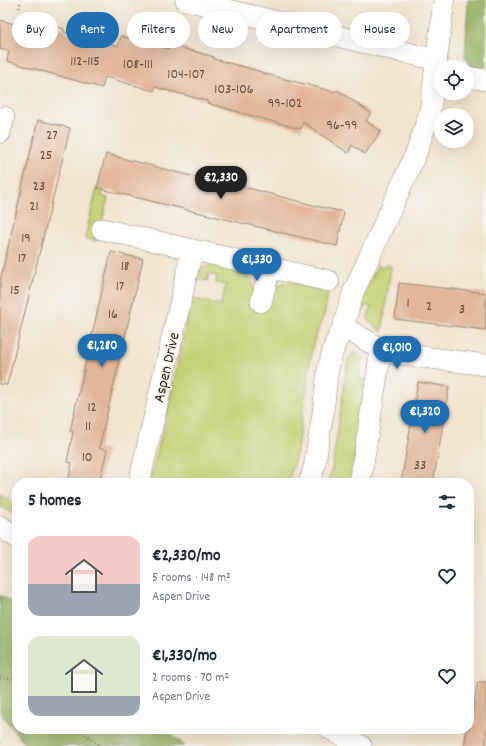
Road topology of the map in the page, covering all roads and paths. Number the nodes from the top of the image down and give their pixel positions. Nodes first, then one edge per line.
1 (21, 0) edge
2 (186, 0) edge
3 (444, 0) edge
4 (19, 8) dead end
5 (439, 60) edge
6 (434, 67) edge
7 (474, 78) edge
8 (486, 80) edge
9 (434, 90) edge
10 (102, 229) dead end
11 (192, 251) junction
12 (270, 268) junction
13 (329, 281) dead end
14 (261, 302) dead end
15 (343, 327) junction
16 (381, 349) junction
17 (486, 365) edge
18 (140, 478) edge
19 (311, 478) edge
20 (361, 478) edge
21 (0, 526) edge
22 (12, 534) edge
23 (0, 678) edge
24 (12, 679) edge
25 (85, 734) edge
26 (339, 734) edge
27 (0, 743) edge
28 (2, 746) edge
29 (100, 746) edge
30 (361, 746) edge

1 - 4 path
2 - 6 street
3 - 5 street
7 - 8 street
9 - 15 street
10 - 11 street
11 - 12 street
11 - 18 street, Aspen Drive
12 - 13 street
12 - 14 street
15 - 16 street
15 - 19 street
16 - 17 street
16 - 20 street
21 - 22 street
23 - 24 path
25 - 29 path
26 - 30 street
27 - 28 path

